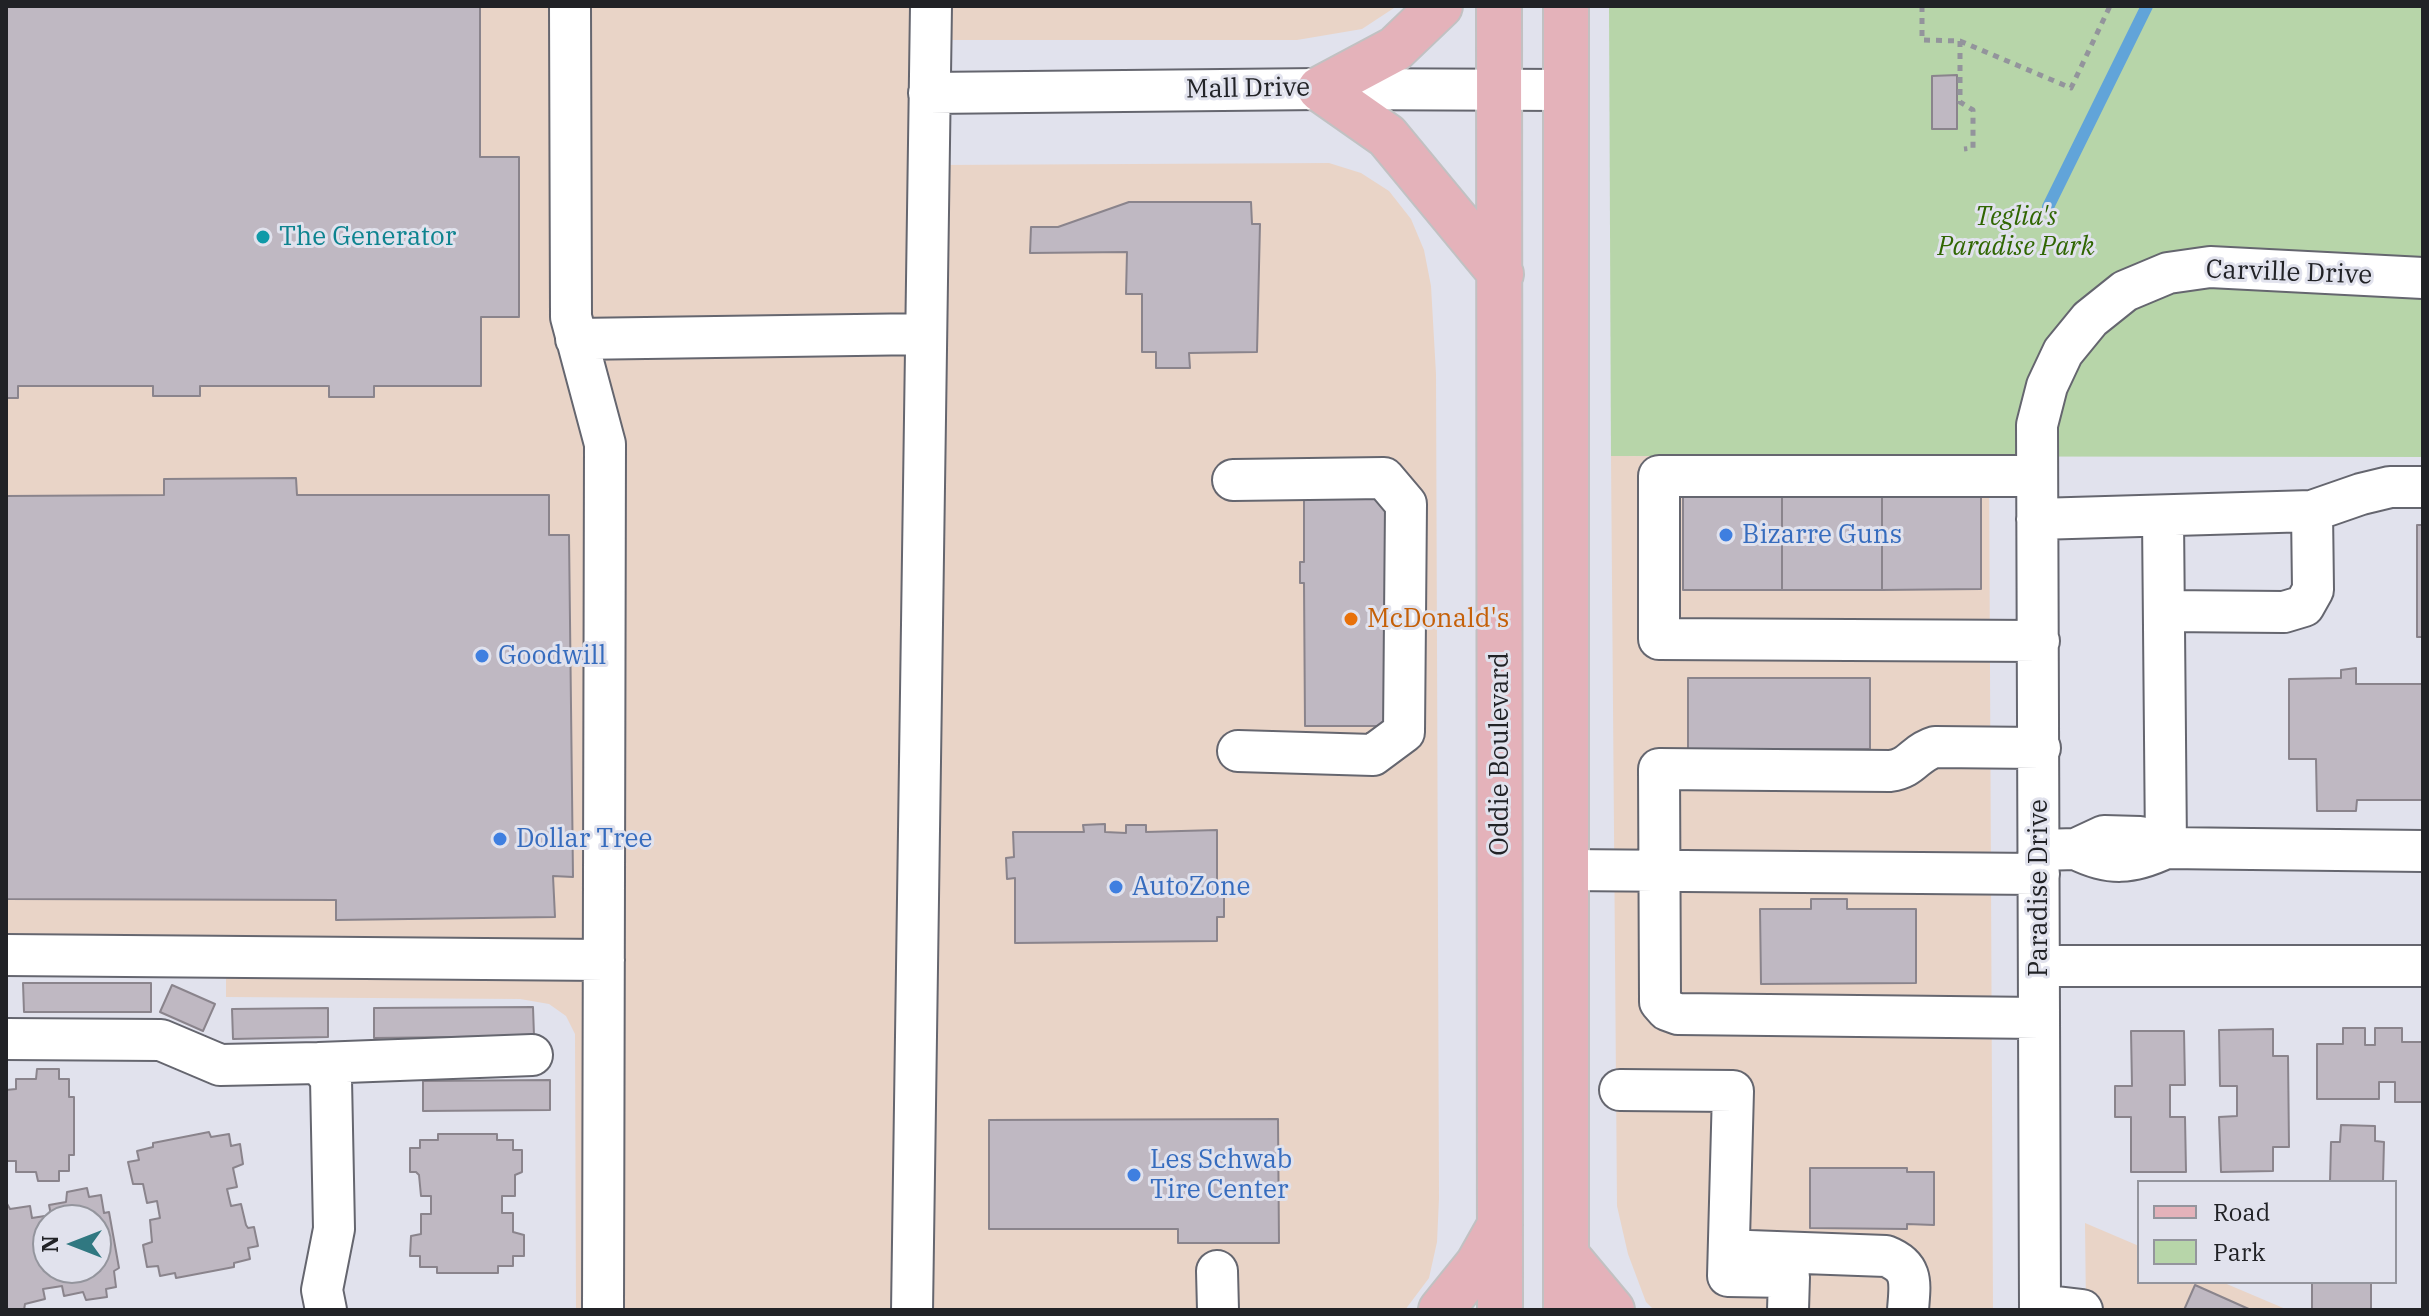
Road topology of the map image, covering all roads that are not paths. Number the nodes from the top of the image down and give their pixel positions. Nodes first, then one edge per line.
1 (570, 6) edge
2 (931, 6) edge
3 (1440, 6) edge
4 (1499, 6) edge
5 (1566, 6) edge
6 (1320, 89) junction
7 (1566, 90) junction
8 (1498, 91) junction
9 (929, 93) junction
10 (1501, 274) junction
11 (2423, 278) edge
12 (926, 334) junction
13 (576, 339) junction
14 (2037, 471) junction
15 (1233, 480) dead end
16 (2423, 487) edge
17 (2312, 511) junction
18 (2163, 517) junction
19 (2037, 519) junction
20 (2164, 611) junction
21 (2039, 641) junction
22 (2040, 748) junction
23 (1238, 751) dead end
24 (2166, 848) junction
25 (2423, 851) edge
26 (2051, 858) junction
27 (1566, 870) junction
28 (1659, 870) junction
29 (6, 955) edge
30 (604, 960) junction
31 (2039, 966) junction
32 (2423, 966) edge
33 (2039, 1018) junction
34 (6, 1039) edge
35 (532, 1055) dead end
36 (319, 1063) junction
37 (1620, 1090) dead end
38 (1500, 1225) junction
39 (334, 1229) junction
40 (1729, 1251) junction
41 (1566, 1255) junction
42 (1217, 1271) dead end
43 (2040, 1307) edge
44 (326, 1310) edge
45 (345, 1310) edge
46 (603, 1310) edge
47 (912, 1310) edge
48 (1218, 1310) edge
49 (1441, 1310) edge
50 (1500, 1310) edge
51 (1566, 1310) edge
52 (1612, 1310) edge
53 (1788, 1310) edge
54 (1908, 1310) edge
55 (2082, 1310) edge

1 - 13 street
2 - 9 street
3 - 6 main road
4 - 8 main road, Oddie Boulevard
5 - 7 main road
6 - 8 street, Mall Drive
6 - 9 street, Mall Drive
6 - 10 main road
7 - 8 street, Mall Drive
7 - 27 main road
8 - 10 main road, Oddie Boulevard
9 - 12 street
10 - 38 main road, Oddie Boulevard
11 - 14 street, Carville Drive
12 - 13 street
12 - 47 street
13 - 30 street
14 - 19 street, Paradise Drive
14 - 21 street
15 - 23 street
16 - 17 street
17 - 18 street
17 - 20 street
18 - 19 street
18 - 20 street
19 - 21 street, Paradise Drive
20 - 24 street
21 - 22 street, Paradise Drive
22 - 26 street, Paradise Drive
22 - 28 street
24 - 25 street
24 - 26 street
26 - 28 street
26 - 31 street, Paradise Drive
27 - 28 street
27 - 41 main road
28 - 33 street
29 - 30 street
30 - 46 street
31 - 32 street
31 - 33 street, Paradise Drive
33 - 43 street, Paradise Drive
34 - 36 street
35 - 36 street
36 - 39 street
37 - 40 street
38 - 49 main road
38 - 50 main road, Oddie Boulevard
39 - 44 street
39 - 45 street
40 - 53 street
40 - 54 street
41 - 51 main road
41 - 52 main road
42 - 48 street
43 - 55 street

